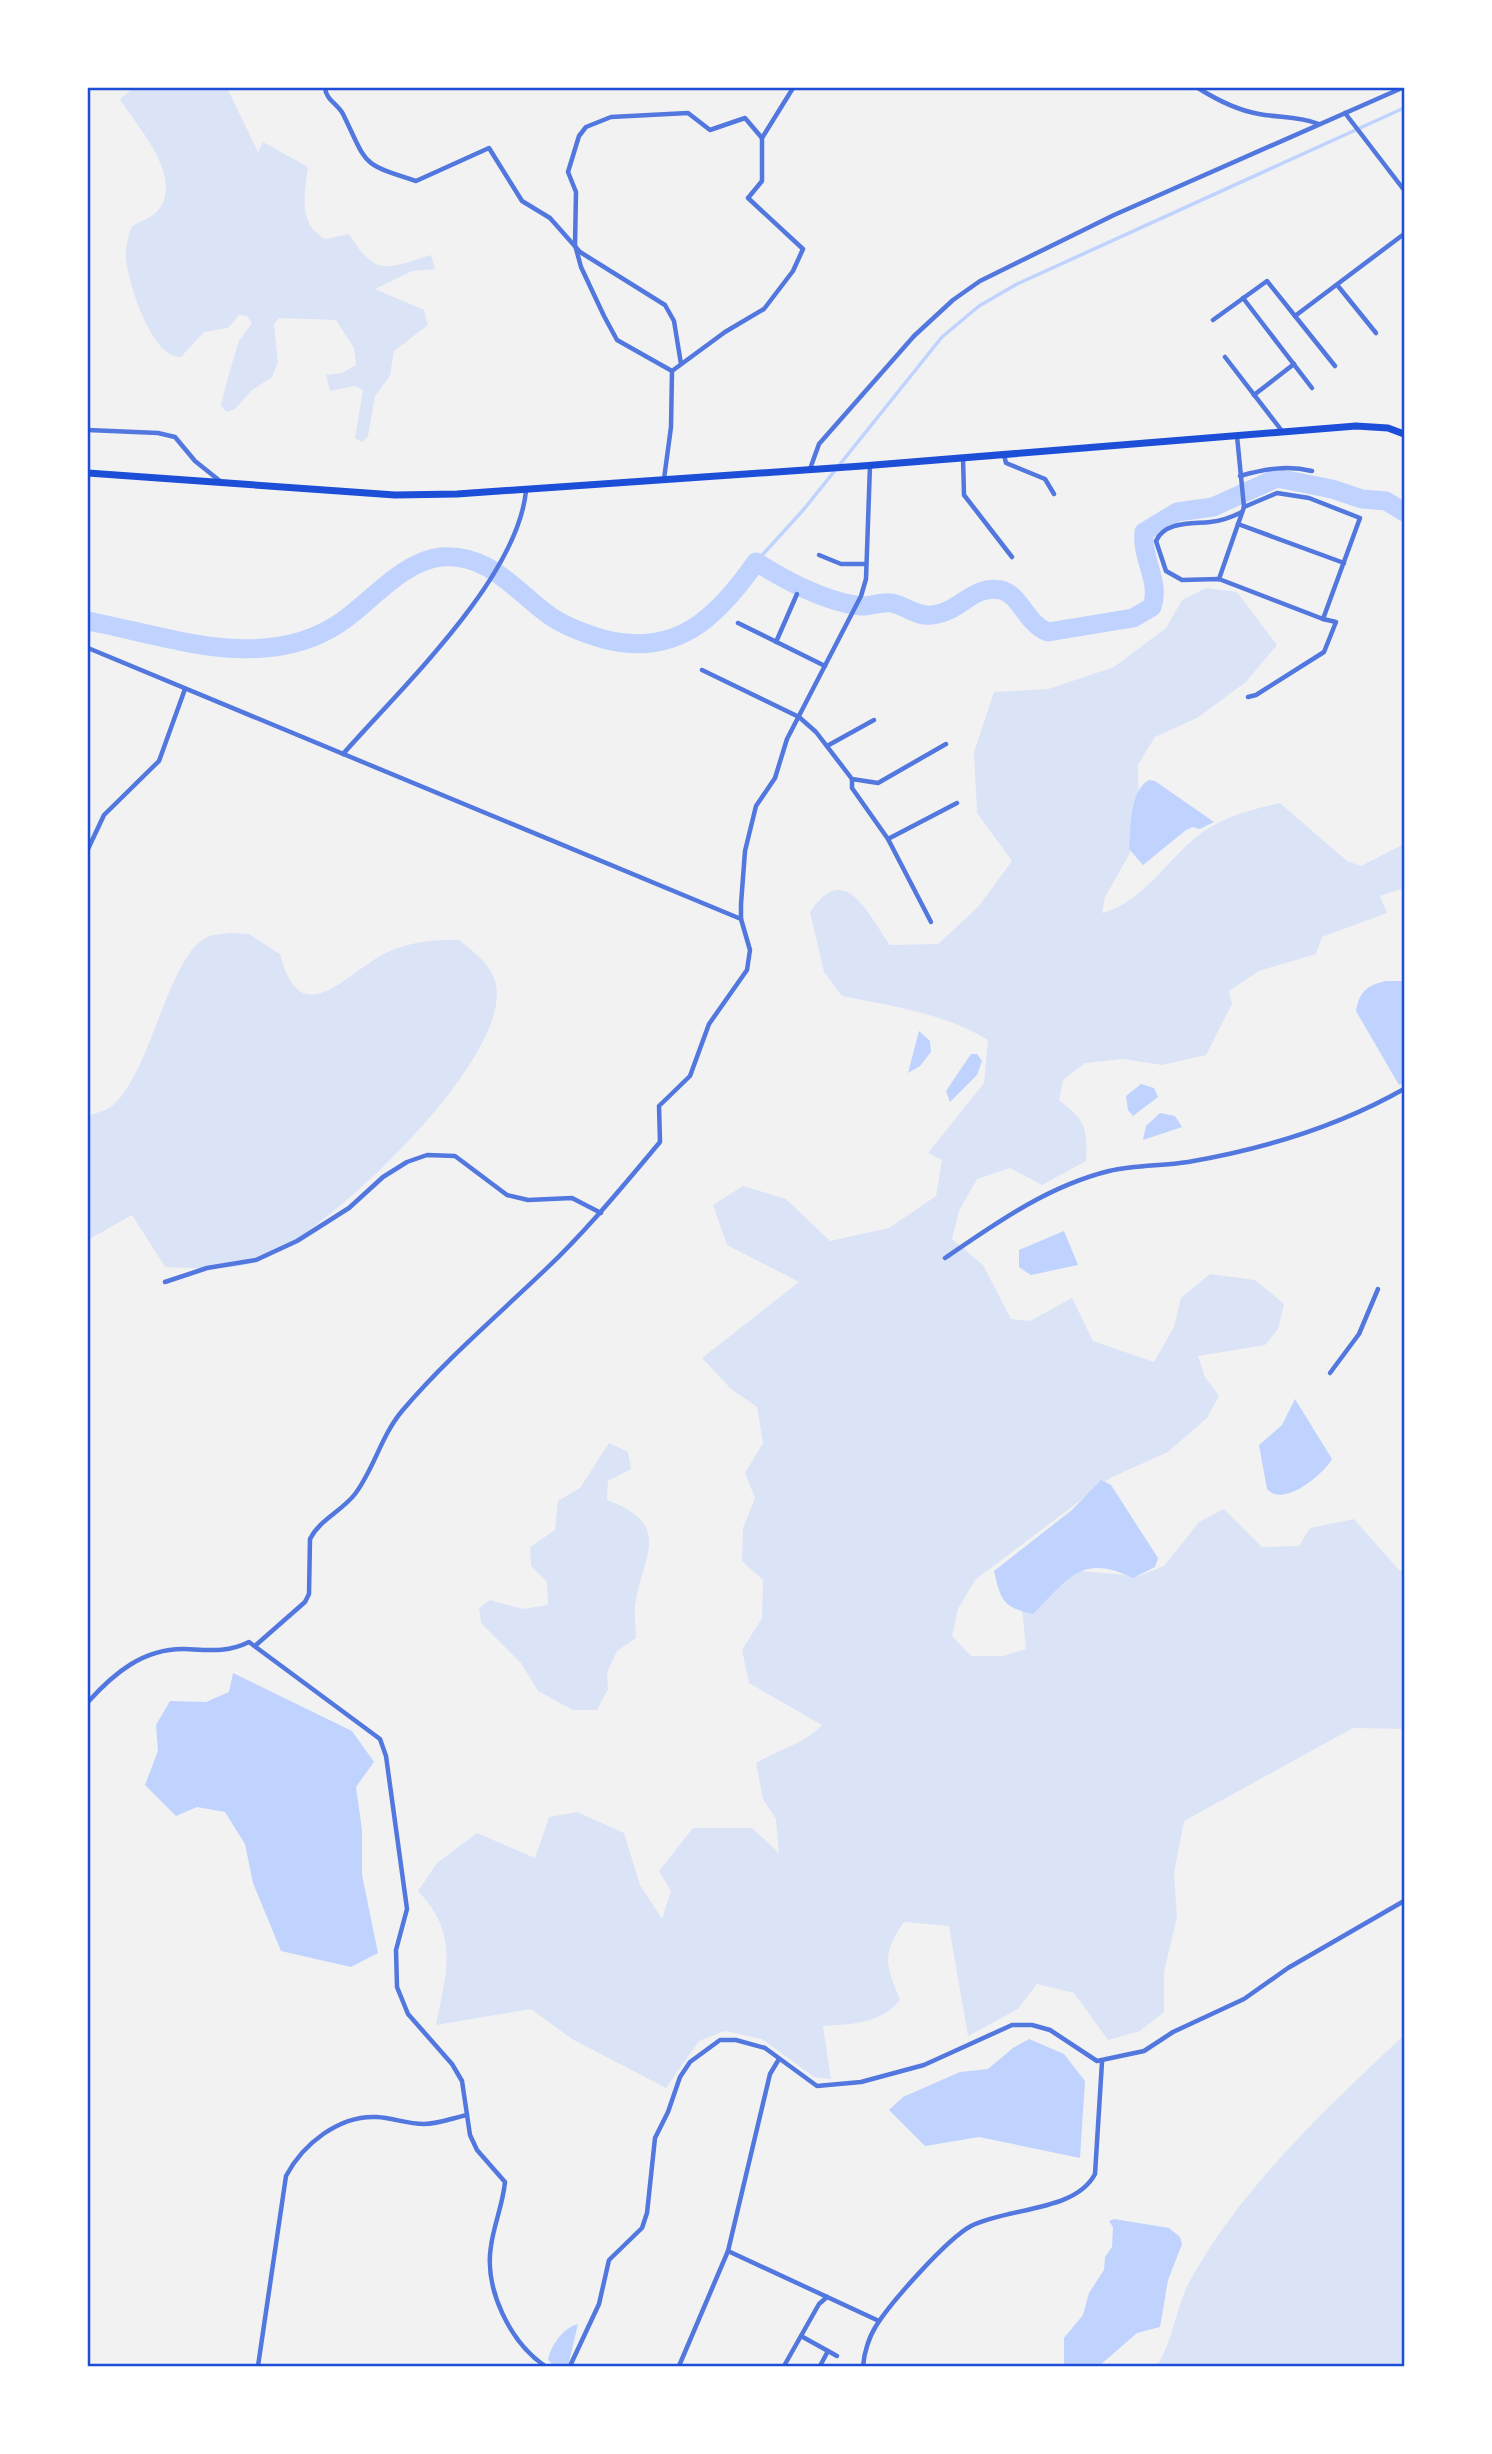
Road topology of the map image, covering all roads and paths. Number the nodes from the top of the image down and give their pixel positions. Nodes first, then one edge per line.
1 (324, 88) edge
2 (793, 88) edge
3 (1198, 88) edge
4 (1402, 88) edge
5 (1345, 113) junction
6 (1320, 124) junction
7 (762, 138) junction
8 (1405, 191) edge
9 (1405, 234) edge
10 (575, 246) junction
11 (1338, 286) junction
12 (1243, 298) junction
13 (1295, 316) junction
14 (1213, 320) dead end
15 (1376, 333) dead end
16 (1225, 357) dead end
17 (681, 364) junction
18 (1294, 364) junction
19 (1335, 366) dead end
20 (672, 371) junction
21 (1312, 388) dead end
22 (1254, 395) junction
23 (88, 430) edge
24 (1283, 432) junction
25 (1405, 434) edge
26 (1237, 436) junction
27 (1003, 454) junction
28 (963, 457) junction
29 (866, 466) junction
30 (810, 469) junction
31 (1312, 471) dead end
32 (88, 473) edge
33 (1240, 476) junction
34 (664, 480) junction
35 (220, 481) junction
36 (526, 491) junction
37 (1054, 494) dead end
38 (1243, 506) junction
39 (1238, 524) junction
40 (819, 555) dead end
41 (1012, 556) dead end
42 (1344, 563) junction
43 (866, 564) junction
44 (1219, 579) junction
45 (797, 594) dead end
46 (1323, 619) junction
47 (738, 623) dead end
48 (776, 642) junction
49 (88, 648) edge
50 (825, 666) junction
51 (702, 670) dead end
52 (185, 689) junction
53 (1248, 696) dead end
54 (799, 717) junction
55 (874, 720) dead end
56 (946, 744) dead end
57 (827, 746) junction
58 (343, 754) junction
59 (852, 779) junction
60 (957, 803) dead end
61 (888, 839) junction
62 (88, 849) edge
63 (741, 919) junction
64 (931, 922) dead end
65 (1405, 1089) edge
66 (601, 1213) junction
67 (945, 1258) dead end
68 (165, 1282) dead end
69 (1377, 1289) dead end
70 (1330, 1373) dead end
71 (256, 1645) junction
72 (88, 1702) edge
73 (1405, 1901) edge
74 (779, 2059) junction
75 (1102, 2062) junction
76 (467, 2115) junction
77 (728, 2252) junction
78 (827, 2297) junction
79 (879, 2321) junction
80 (801, 2336) junction
81 (828, 2351) junction
82 (838, 2356) dead end
83 (258, 2367) edge
84 (545, 2367) edge
85 (570, 2367) edge
86 (679, 2367) edge
87 (784, 2367) edge
88 (820, 2367) edge
89 (863, 2367) edge

1 - 10 street
2 - 7 street
3 - 6 street
4 - 5 street
5 - 6 street
5 - 8 street
6 - 30 street
7 - 10 street
7 - 17 street
9 - 11 street
10 - 17 street
10 - 20 street
11 - 13 street
11 - 15 street
12 - 13 street
12 - 14 street
12 - 18 street
13 - 19 street
16 - 22 street
17 - 20 street
18 - 21 street
18 - 22 street
20 - 34 street
22 - 24 street
23 - 35 street
24 - 25 main road
24 - 26 main road
26 - 27 main road
26 - 33 street
27 - 28 main road
27 - 37 street
28 - 29 main road
28 - 41 street
29 - 30 main road
29 - 43 street
30 - 34 main road
31 - 33 street
32 - 35 main road
33 - 38 street
34 - 36 main road
35 - 36 main road
36 - 58 street
38 - 39 street
38 - 42 street
38 - 44 street
39 - 42 street
39 - 44 street
40 - 43 street
42 - 46 street
43 - 50 street
44 - 46 street
45 - 48 street
46 - 53 street
47 - 48 street
48 - 50 street
49 - 52 street
50 - 54 street
51 - 54 street
52 - 58 street
52 - 62 street
54 - 57 street
54 - 63 street
55 - 57 street
56 - 59 street
57 - 59 street
58 - 63 street
59 - 61 street
60 - 61 street
61 - 64 street
63 - 66 street
65 - 67 street
66 - 68 street
66 - 71 street
69 - 70 street
71 - 72 street
71 - 76 street
73 - 75 street
74 - 75 street
74 - 77 street
74 - 85 street
75 - 79 street
76 - 83 street
76 - 84 street
77 - 78 street
77 - 86 street
78 - 79 street
78 - 80 street
79 - 89 street
80 - 81 street
80 - 87 street
81 - 82 street
81 - 88 street

